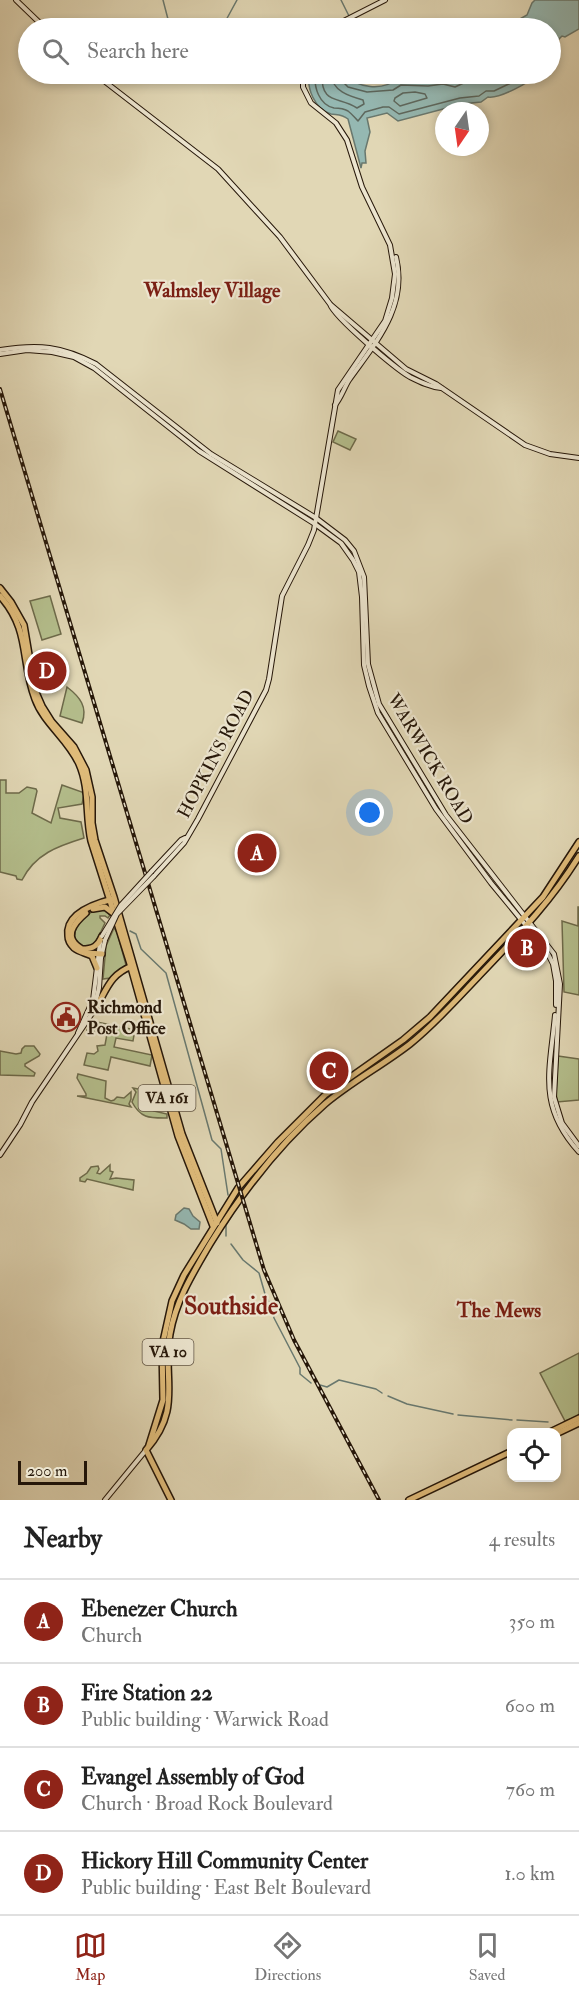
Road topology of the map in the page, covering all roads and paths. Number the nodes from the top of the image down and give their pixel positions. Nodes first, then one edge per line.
1 (16, 0) edge
2 (385, 0) edge
3 (35, 18) edge
4 (351, 18) edge
5 (108, 84) edge
6 (303, 84) edge
7 (373, 343) junction
8 (0, 352) edge
9 (579, 458) edge
10 (316, 521) junction
11 (0, 588) edge
12 (0, 596) edge
13 (31, 663) junction
14 (28, 669) junction
15 (579, 842) edge
16 (579, 856) edge
17 (105, 887) junction
18 (111, 900) junction
19 (93, 907) junction
20 (114, 915) junction
21 (526, 921) junction
22 (104, 938) junction
23 (81, 951) junction
24 (100, 954) junction
25 (132, 966) junction
26 (97, 968) junction
27 (95, 1008) junction
28 (78, 1033) junction
29 (579, 1146) edge
30 (579, 1152) edge
31 (0, 1155) edge
32 (212, 1211) junction
33 (222, 1212) junction
34 (215, 1223) junction
35 (220, 1227) junction
36 (579, 1418) edge
37 (579, 1423) edge
38 (558, 1428) edge
39 (561, 1432) edge
40 (148, 1448) junction
41 (507, 1455) edge
42 (507, 1456) edge
43 (105, 1500) edge
44 (173, 1500) edge
45 (409, 1500) edge
46 (418, 1500) edge

1 - 3 main road
2 - 4 main road
5 - 7 main road
6 - 7 main road, HOPKINS ROAD
7 - 9 main road
7 - 10 main road, HOPKINS ROAD
8 - 10 main road, WARWICK ROAD
10 - 21 main road, WARWICK ROAD
10 - 22 main road, HOPKINS ROAD, bridge
11 - 13 main road, VA 161
12 - 14 main road, VA 161
13 - 14 main road
13 - 18 main road, VA 161
14 - 17 main road, VA 161
15 - 21 main road, VA 10
16 - 21 main road, VA 10
17 - 18 main road, VA 161
17 - 19 main road
18 - 19 main road
18 - 20 main road, VA 161
18 - 25 main road, VA 161
19 - 20 main road
19 - 22 main road
19 - 23 main road
20 - 25 main road, VA 161
21 - 29 main road, WARWICK ROAD
21 - 30 main road, WARWICK ROAD
21 - 33 main road, VA 10
21 - 35 main road, VA 10
22 - 24 main road, HOPKINS ROAD
23 - 24 main road
23 - 26 main road
24 - 26 main road, HOPKINS ROAD
24 - 27 main road, HOPKINS ROAD
25 - 27 main road
25 - 32 main road, VA 161
25 - 34 main road, VA 161
26 - 28 main road, HOPKINS ROAD
27 - 28 main road, HOPKINS ROAD
28 - 31 main road, HOPKINS ROAD
32 - 33 main road
32 - 34 main road, VA 161
33 - 34 main road, VA 10
34 - 35 main road
34 - 40 main road, VA 10
35 - 40 main road, VA 10
36 - 38 main road
37 - 39 main road
40 - 43 main road, VA 10
40 - 44 main road
41 - 45 main road
42 - 46 main road

